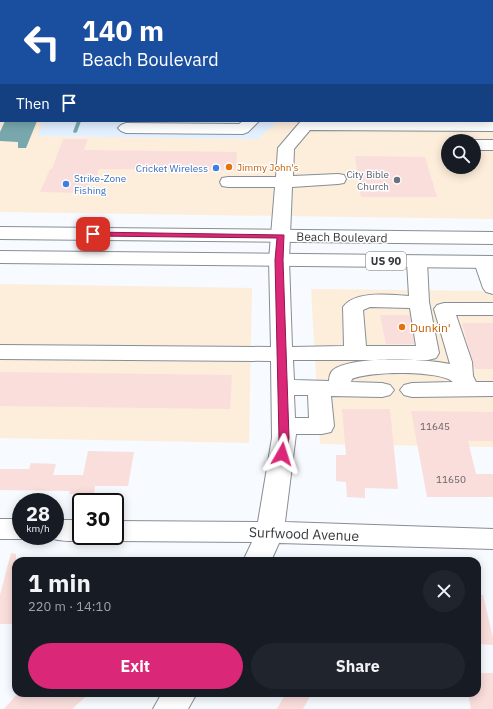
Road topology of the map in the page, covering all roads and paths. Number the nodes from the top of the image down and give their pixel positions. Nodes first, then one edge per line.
1 (251, 122) edge
2 (307, 123) edge
3 (448, 126) junction
4 (493, 126) edge
5 (126, 128) dead end
6 (451, 134) edge
7 (481, 145) edge
8 (493, 145) edge
9 (338, 179) dead end
10 (228, 182) dead end
11 (284, 182) junction
12 (0, 233) edge
13 (281, 236) junction
14 (493, 238) edge
15 (0, 257) edge
16 (279, 260) junction
17 (417, 262) junction
18 (489, 262) edge
19 (493, 288) edge
20 (419, 302) junction
21 (493, 309) edge
22 (0, 352) edge
23 (355, 353) junction
24 (282, 354) junction
25 (465, 383) junction
26 (283, 387) junction
27 (329, 388) junction
28 (493, 389) edge
29 (382, 390) dead end
30 (412, 390) dead end
31 (284, 426) junction
32 (0, 529) edge
33 (12, 529) edge
34 (124, 531) edge
35 (270, 532) junction
36 (493, 539) edge
37 (259, 557) edge
38 (178, 697) edge
39 (169, 709) edge

1 - 5 main road
2 - 3 main road
2 - 11 main road
3 - 4 main road
3 - 6 main road
7 - 8 main road
9 - 11 main road
10 - 11 main road
11 - 13 main road
12 - 13 main road, Beach Boulevard / US 90
13 - 14 main road, Beach Boulevard / US 90
13 - 16 main road
15 - 16 main road, US 90
16 - 17 main road, US 90
16 - 24 main road
17 - 18 main road, US 90
17 - 20 main road
18 - 19 main road
20 - 23 main road
20 - 23 main road
21 - 25 main road
22 - 24 main road
23 - 24 main road
24 - 26 main road
25 - 27 main road
25 - 28 main road
25 - 30 main road
26 - 27 main road
26 - 31 main road
27 - 29 main road
27 - 31 main road
31 - 35 main road
32 - 33 main road
34 - 35 main road, Surfwood Avenue
35 - 36 main road, Surfwood Avenue
35 - 37 main road
38 - 39 main road

